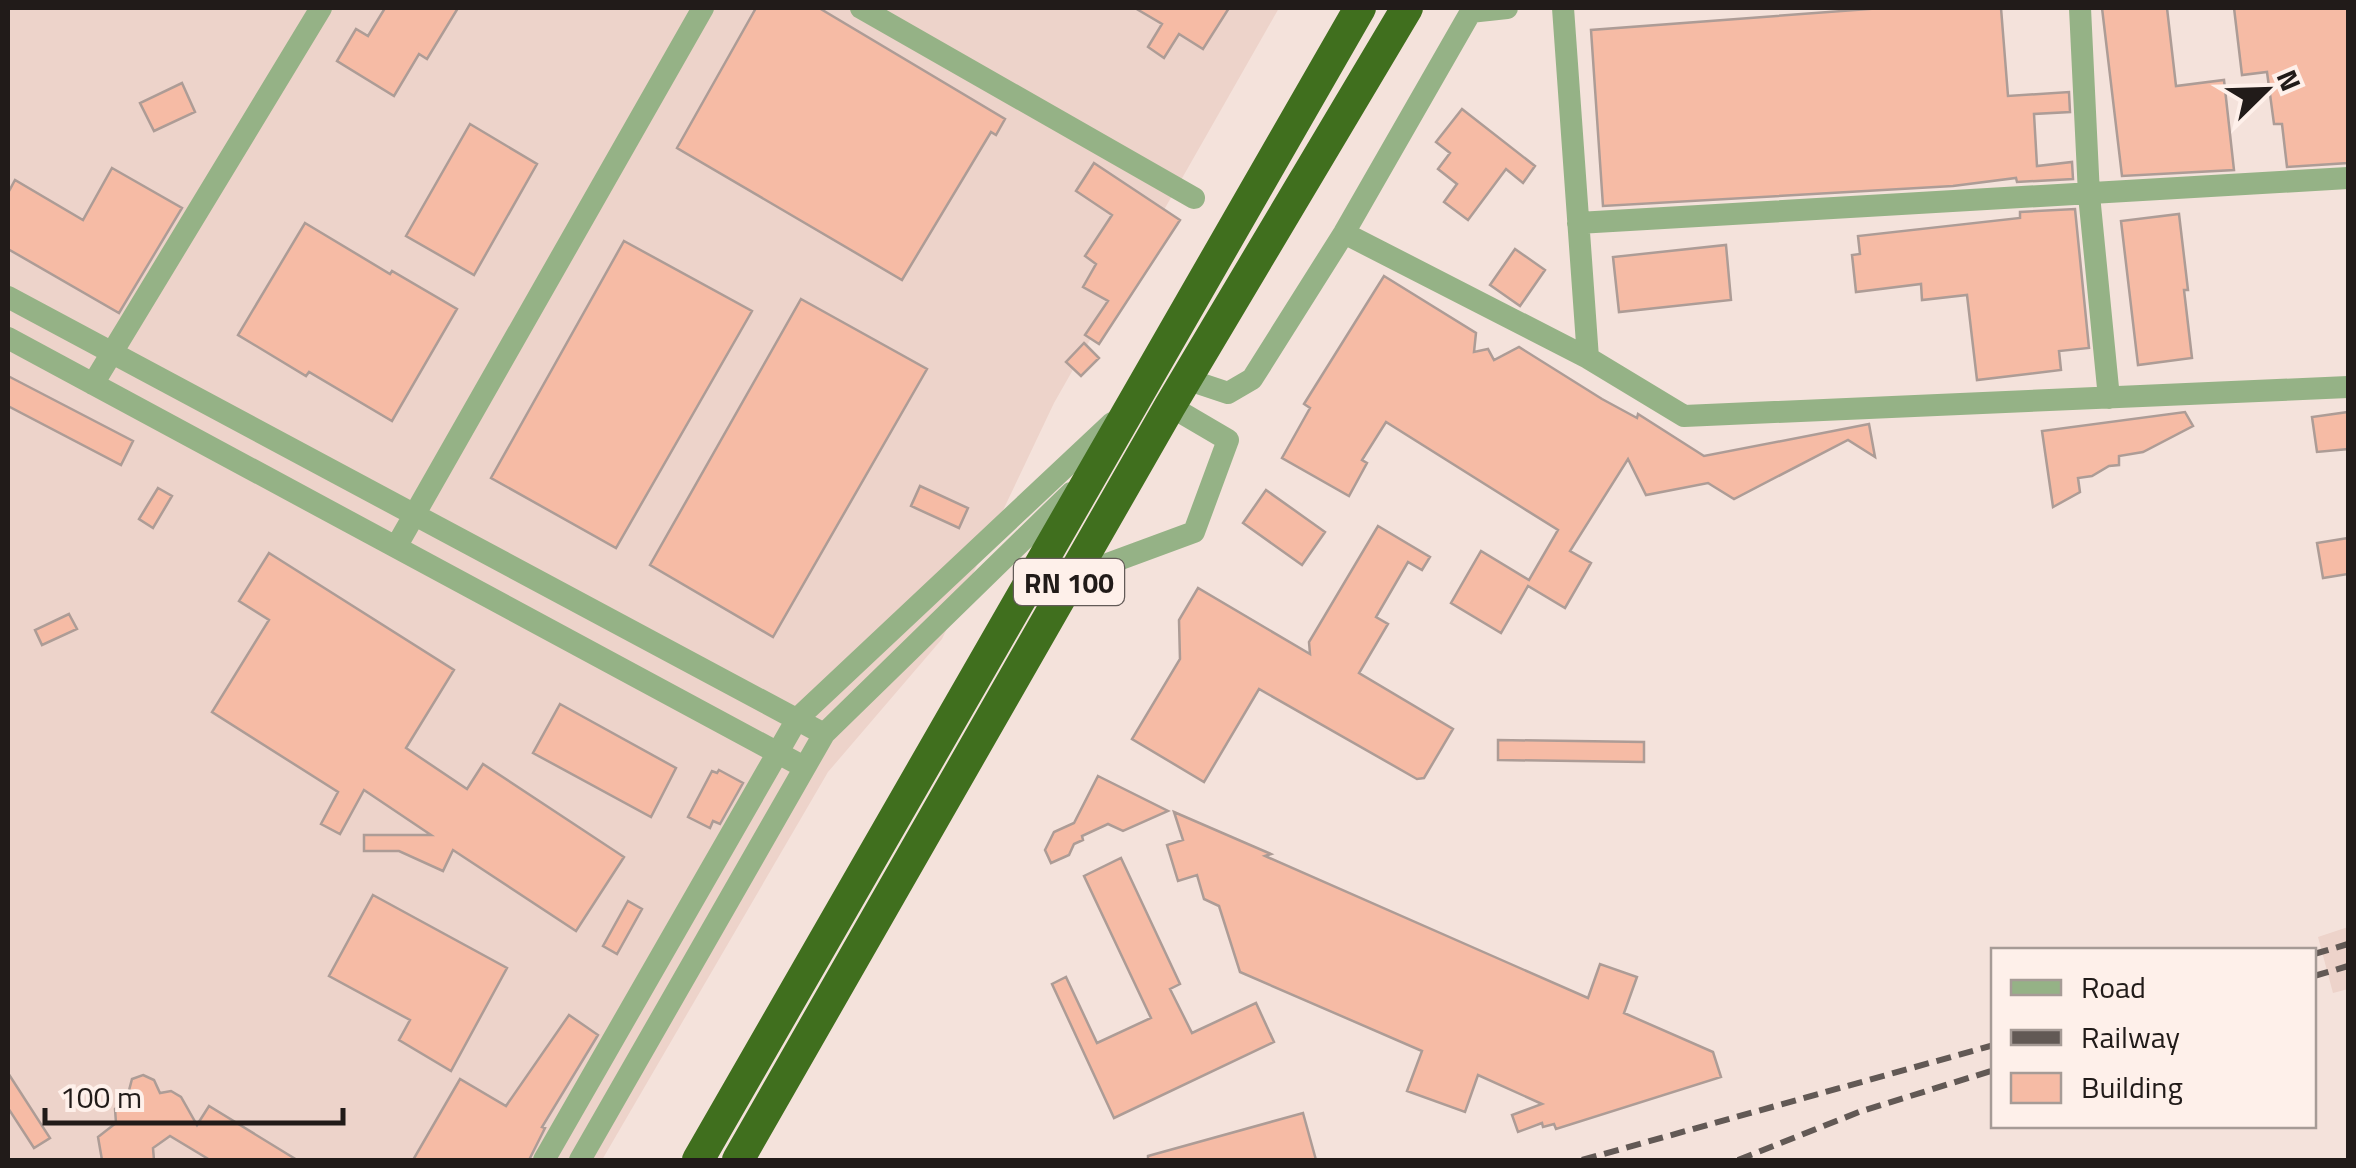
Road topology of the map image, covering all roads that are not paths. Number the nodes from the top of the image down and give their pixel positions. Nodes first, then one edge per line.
1 (321, 8) edge
2 (703, 8) edge
3 (861, 8) edge
4 (1360, 8) edge
5 (1406, 8) edge
6 (1506, 8) edge
7 (1563, 8) edge
8 (2080, 8) edge
9 (1471, 10) edge
10 (2348, 178) edge
11 (2089, 195) junction
12 (1194, 198) dead end
13 (1578, 222) junction
14 (1344, 233) junction
15 (8, 297) edge
16 (8, 338) edge
17 (112, 352) junction
18 (1588, 358) junction
19 (93, 384) junction
20 (2348, 388) edge
21 (1178, 393) junction
22 (2110, 398) junction
23 (1129, 407) junction
24 (1092, 472) junction
25 (414, 514) junction
26 (396, 547) junction
27 (1072, 577) junction
28 (798, 720) junction
29 (824, 734) junction
30 (778, 752) junction
31 (804, 766) junction
32 (544, 1160) edge
33 (580, 1160) edge
34 (698, 1160) edge
35 (738, 1160) edge

1 - 17 street
2 - 25 street
3 - 12 street
4 - 23 highway, RN 100
5 - 21 highway, RN 100
6 - 9 street
7 - 13 street
8 - 11 street
9 - 14 street
10 - 11 street
11 - 13 street
11 - 22 street
13 - 18 street
14 - 18 street
14 - 21 street
15 - 17 street
16 - 19 street
17 - 19 street
17 - 25 street
18 - 22 street
19 - 26 street
20 - 22 street
21 - 27 highway, RN 100
21 - 27 street
23 - 24 highway, RN 100
23 - 28 street
24 - 29 street
24 - 34 highway, RN 100
25 - 26 street
25 - 28 street
26 - 30 street
27 - 35 highway, RN 100
28 - 29 street
28 - 30 street
29 - 31 street
30 - 31 street
30 - 32 street
31 - 33 street

